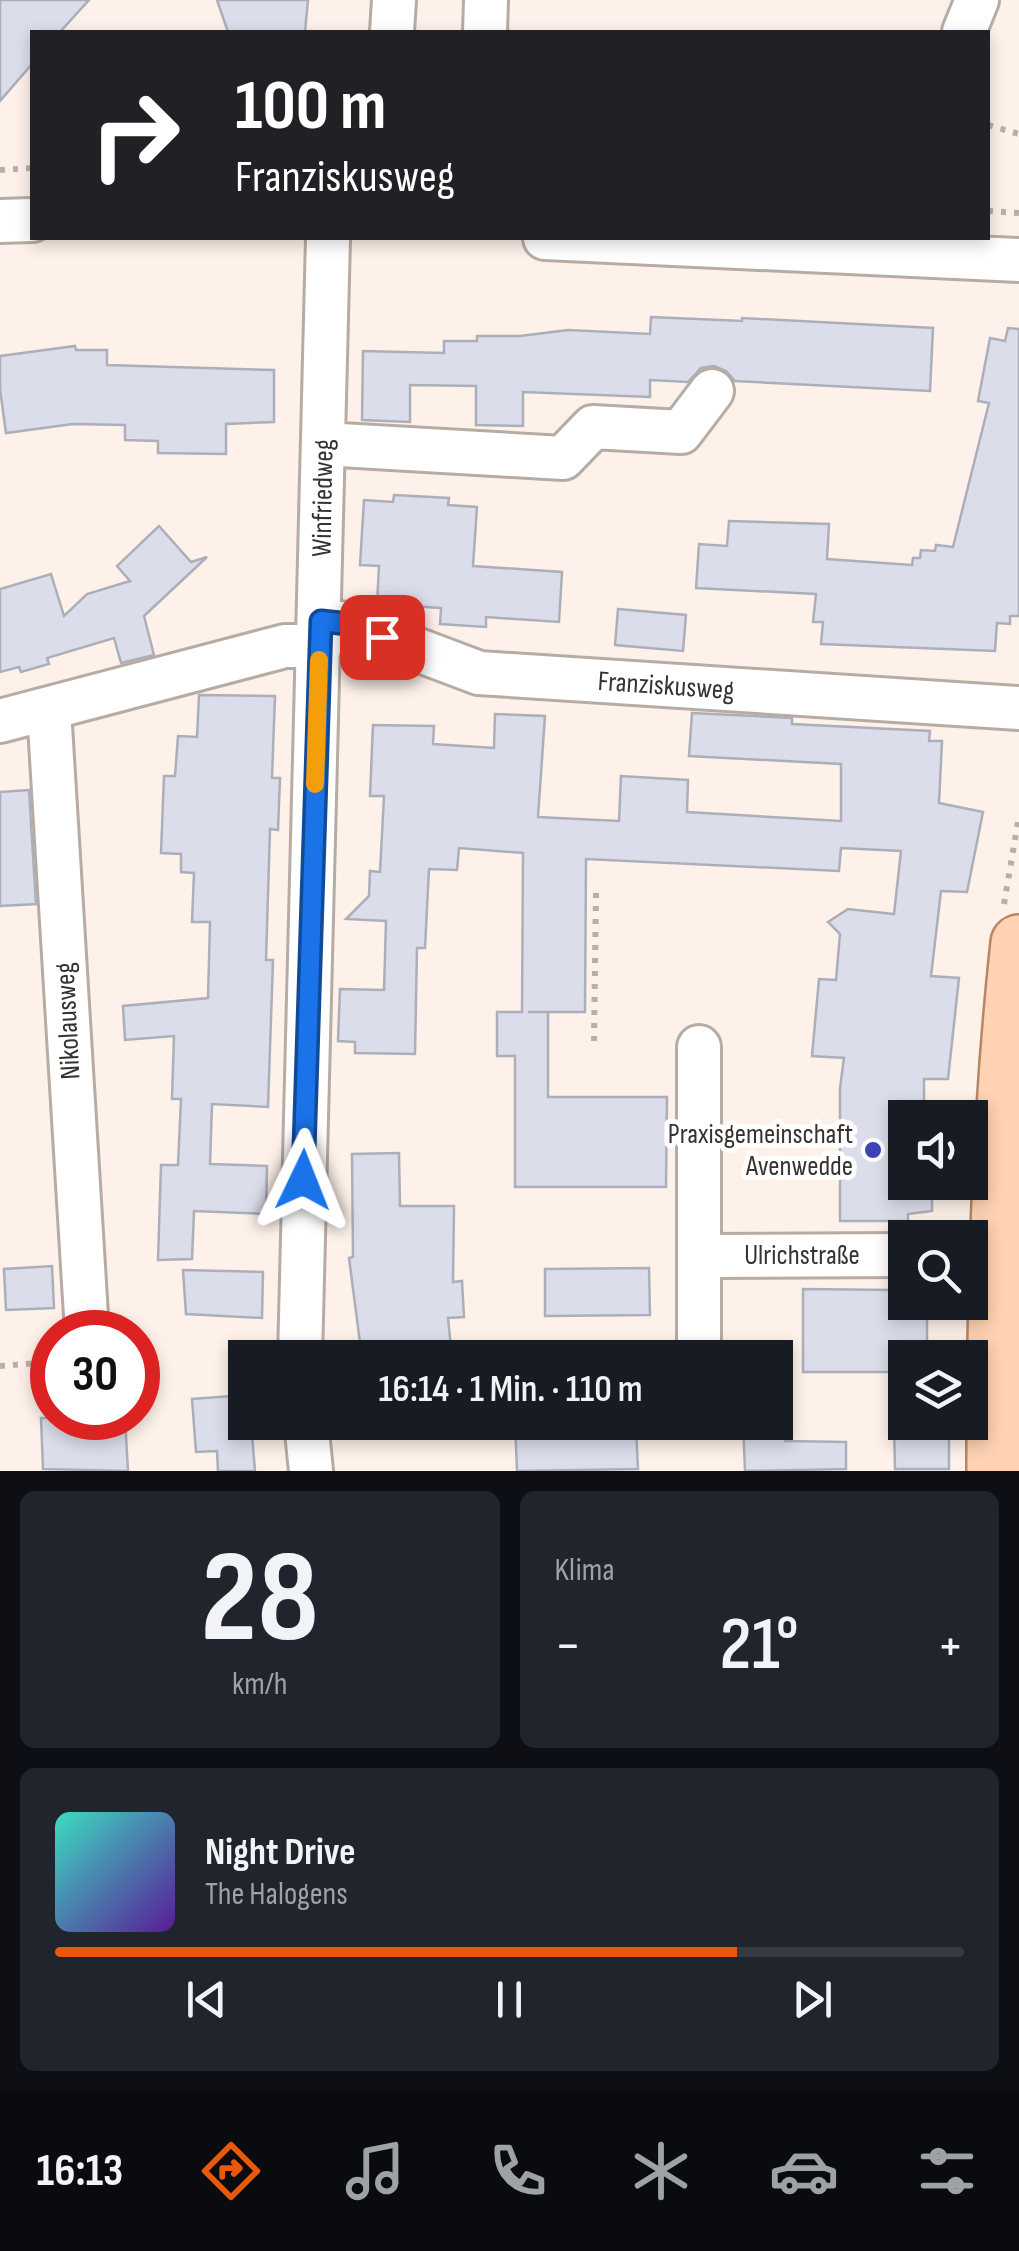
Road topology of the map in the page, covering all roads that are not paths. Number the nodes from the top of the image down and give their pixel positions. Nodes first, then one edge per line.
1 (394, 0) edge
2 (486, 0) edge
3 (977, 0) edge
4 (392, 30) edge
5 (486, 30) edge
6 (965, 30) edge
7 (30, 220) edge
8 (0, 221) edge
9 (328, 240) edge
10 (630, 240) edge
11 (927, 247) edge
12 (1019, 260) edge
13 (712, 392) dead end
14 (323, 444) junction
15 (320, 634) junction
16 (1019, 708) edge
17 (49, 709) junction
18 (0, 721) edge
19 (1019, 943) edge
20 (700, 1047) dead end
21 (987, 1220) edge
22 (888, 1255) edge
23 (699, 1256) junction
24 (86, 1310) edge
25 (987, 1320) edge
26 (300, 1340) edge
27 (699, 1340) edge
28 (308, 1440) edge
29 (311, 1471) edge
30 (996, 1471) edge

1 - 4 street
2 - 5 street
3 - 6 street
7 - 8 street
9 - 14 street, Winfriedweg
10 - 11 street
11 - 12 street
13 - 14 street
14 - 15 street, Winfriedweg
15 - 16 street, Franziskusweg
15 - 17 street
15 - 26 street, Winfriedweg
17 - 18 street
17 - 24 street, Nikolausweg
19 - 21 main road
20 - 23 street
22 - 23 street, Ulrichstraße
23 - 27 street
25 - 30 main road
28 - 29 street

